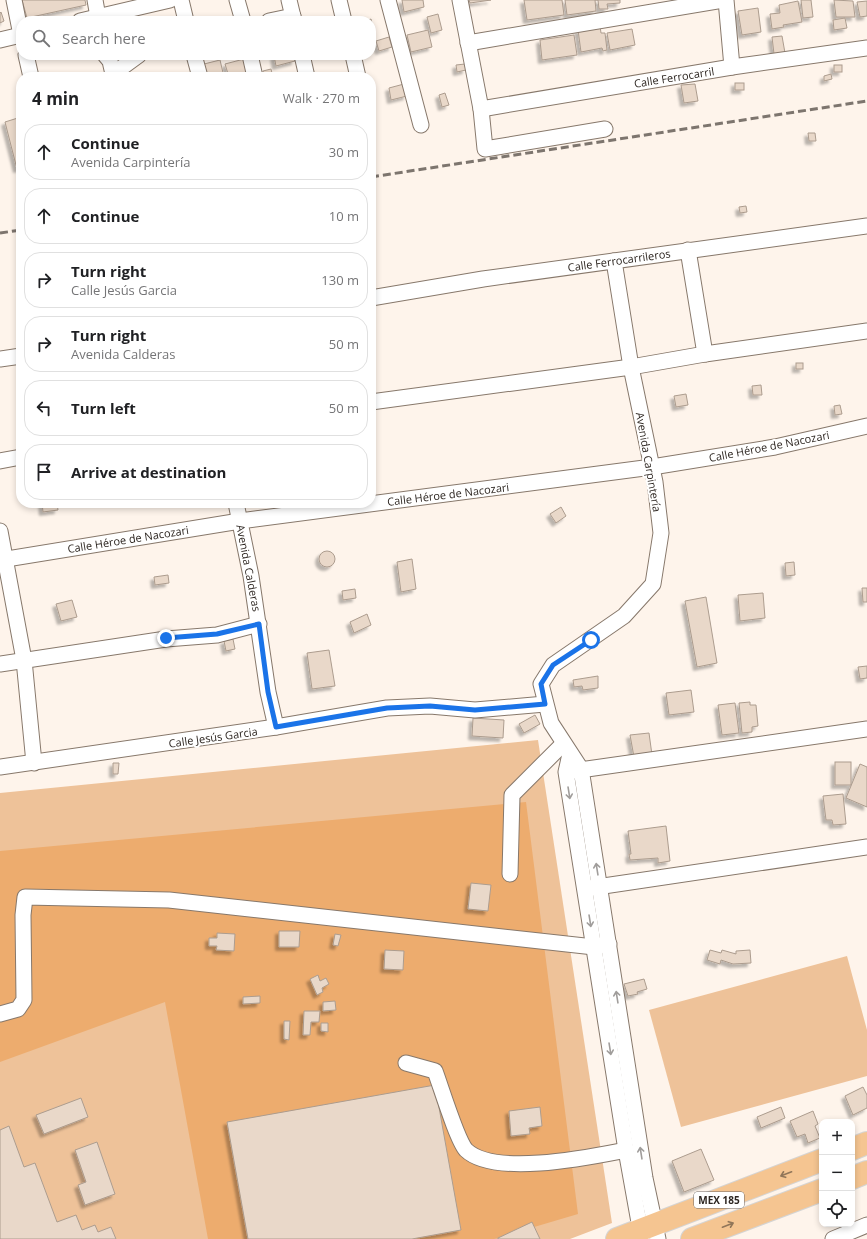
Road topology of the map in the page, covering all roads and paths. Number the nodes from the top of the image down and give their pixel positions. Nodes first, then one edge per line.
1 (14, 0) edge
2 (95, 0) edge
3 (170, 0) edge
4 (181, 0) edge
5 (237, 0) edge
6 (289, 0) edge
7 (339, 0) edge
8 (388, 0) edge
9 (460, 0) edge
10 (722, 0) edge
11 (726, 0) edge
12 (17, 16) edge
13 (98, 16) edge
14 (102, 16) edge
15 (185, 16) edge
16 (242, 16) edge
17 (293, 16) edge
18 (343, 16) edge
19 (16, 36) edge
20 (0, 40) edge
21 (468, 43) junction
22 (867, 48) edge
23 (27, 60) edge
24 (109, 60) edge
25 (133, 60) edge
26 (195, 60) edge
27 (251, 60) edge
28 (303, 60) edge
29 (354, 60) edge
30 (732, 67) junction
31 (30, 72) edge
32 (112, 72) edge
33 (118, 72) edge
34 (199, 72) edge
35 (254, 72) edge
36 (307, 72) edge
37 (357, 72) edge
38 (481, 109) junction
39 (421, 125) dead end
40 (605, 129) dead end
41 (867, 226) edge
42 (688, 250) junction
43 (614, 261) junction
44 (376, 297) edge
45 (867, 331) edge
46 (705, 354) junction
47 (16, 357) edge
48 (0, 359) edge
49 (631, 367) junction
50 (376, 401) edge
51 (867, 426) edge
52 (16, 458) edge
53 (0, 461) edge
54 (652, 467) junction
55 (376, 503) edge
56 (237, 508) edge
57 (339, 508) edge
58 (240, 521) junction
59 (0, 531) edge
60 (2, 560) edge
61 (259, 624) junction
62 (24, 660) junction
63 (0, 664) edge
64 (545, 704) junction
65 (276, 727) junction
66 (867, 729) edge
67 (567, 749) junction
68 (34, 763) junction
69 (0, 767) edge
70 (582, 770) junction
71 (566, 772) junction
72 (867, 847) edge
73 (510, 874) dead end
74 (600, 887) junction
75 (585, 889) junction
76 (601, 946) junction
77 (0, 1014) edge
78 (406, 1063) dead end
79 (626, 1150) junction
80 (819, 1161) edge
81 (867, 1172) edge
82 (855, 1177) edge
83 (638, 1180) junction
84 (819, 1191) edge
85 (867, 1225) edge
86 (649, 1233) edge
87 (617, 1239) edge
88 (692, 1239) edge
89 (833, 1239) edge

1 - 12 street
2 - 13 street
3 - 14 street
4 - 15 street
5 - 16 street
6 - 17 street
7 - 18 street
8 - 39 street
9 - 21 street
10 - 21 street
11 - 30 street
19 - 20 street
21 - 38 street
22 - 30 street, Calle Ferrocarril
23 - 31 street
24 - 32 street
25 - 33 street
26 - 34 street
27 - 35 street
28 - 36 street
29 - 37 street
30 - 38 street, Calle Ferrocarril
38 - 40 street
41 - 42 street, Calle Ferrocarrileros
42 - 43 street, Calle Ferrocarrileros
42 - 46 street
43 - 44 street, Calle Ferrocarrileros
43 - 49 street, Avenida Carpintería
45 - 46 street
46 - 49 street
47 - 48 street
49 - 50 street
49 - 54 street, Avenida Carpintería
51 - 54 street, Calle Héroe de Nacozari
52 - 53 street
54 - 55 street, Calle Héroe de Nacozari
54 - 64 street, Avenida Carpintería
56 - 58 street, Avenida Calderas
57 - 58 street, Calle Héroe de Nacozari
58 - 60 street, Calle Héroe de Nacozari
58 - 61 street, Avenida Calderas
59 - 60 street
60 - 62 street
61 - 62 street
61 - 65 street, Avenida Calderas
62 - 63 street
62 - 68 street
64 - 65 street, Calle Jesús Garcia
64 - 67 street
65 - 68 street, Calle Jesús Garcia
66 - 70 street
67 - 70 street
67 - 71 street
67 - 73 street
68 - 69 street, Calle Jesús Garcia
70 - 71 street
74 -> 70 street
71 -> 75 street
72 - 74 street
74 - 75 street
74 - 76 street
75 -> 76 street
76 - 77 street
76 -> 79 street
83 -> 76 street
78 - 79 street
79 - 83 street
80 -> 86 main road, MEX 185
81 - 82 main road
83 - 86 street
88 -> 84 main road, MEX 185
85 - 89 street
86 - 87 main road, MEX 185

